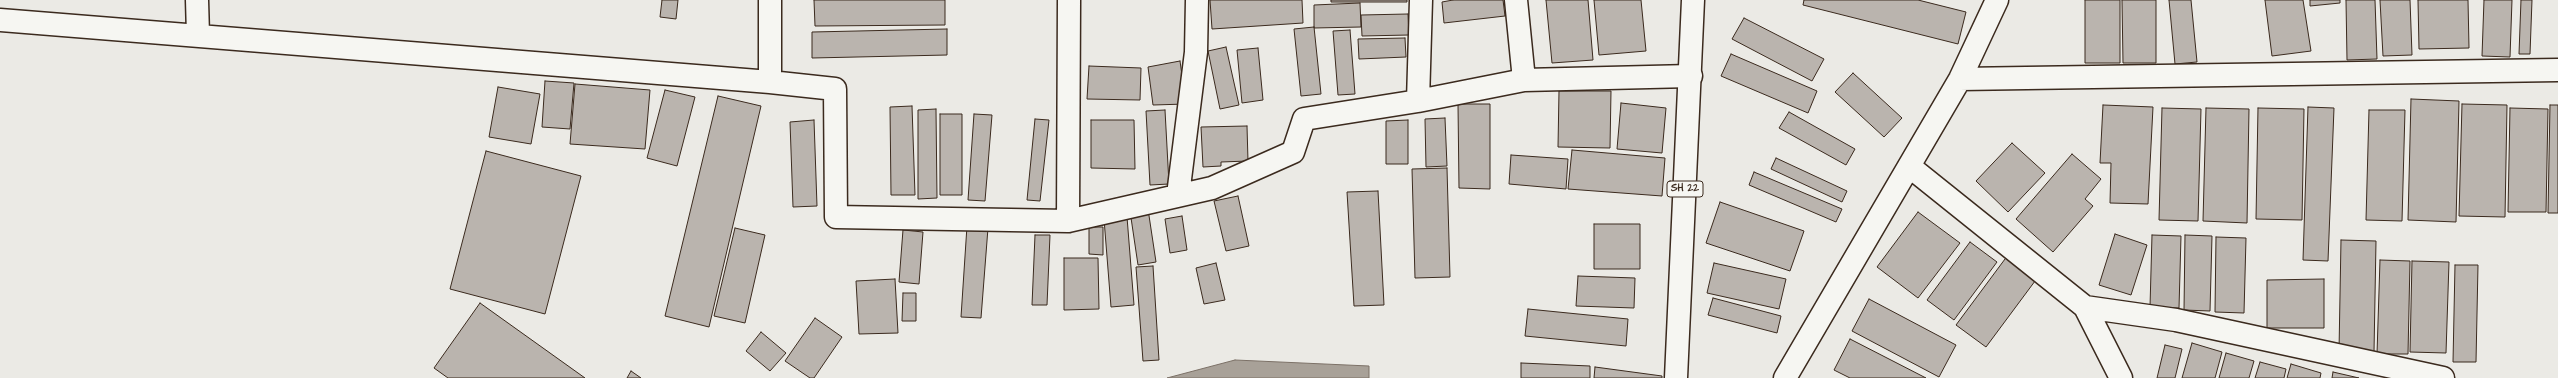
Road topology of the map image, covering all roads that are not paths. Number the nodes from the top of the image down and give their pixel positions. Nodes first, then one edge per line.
1 (197, 0) edge
2 (770, 0) edge
3 (1069, 0) edge
4 (1197, 0) edge
5 (1421, 0) edge
6 (1516, 0) edge
7 (1693, 0) edge
8 (1997, 0) edge
9 (0, 20) edge
10 (198, 35) junction
11 (2558, 70) edge
12 (1691, 76) junction
13 (1960, 79) junction
14 (1524, 80) junction
15 (770, 82) junction
16 (1418, 101) junction
17 (1909, 166) junction
18 (1178, 195) junction
19 (1068, 221) junction
20 (2085, 307) junction
21 (1676, 378) edge
22 (1785, 378) edge
23 (2121, 378) edge
24 (2440, 378) edge

1 - 10 street
2 - 15 street
3 - 19 street
4 - 18 street
5 - 16 street
6 - 14 street
7 - 12 street, SH 22
8 - 13 street
9 - 10 street
10 - 15 street
11 - 13 street
12 - 14 street
12 - 21 street, SH 22
13 - 17 street
14 - 16 street
15 - 19 street
16 - 18 street
17 - 20 street
17 - 22 street
18 - 19 street
20 - 23 street
20 - 24 street

